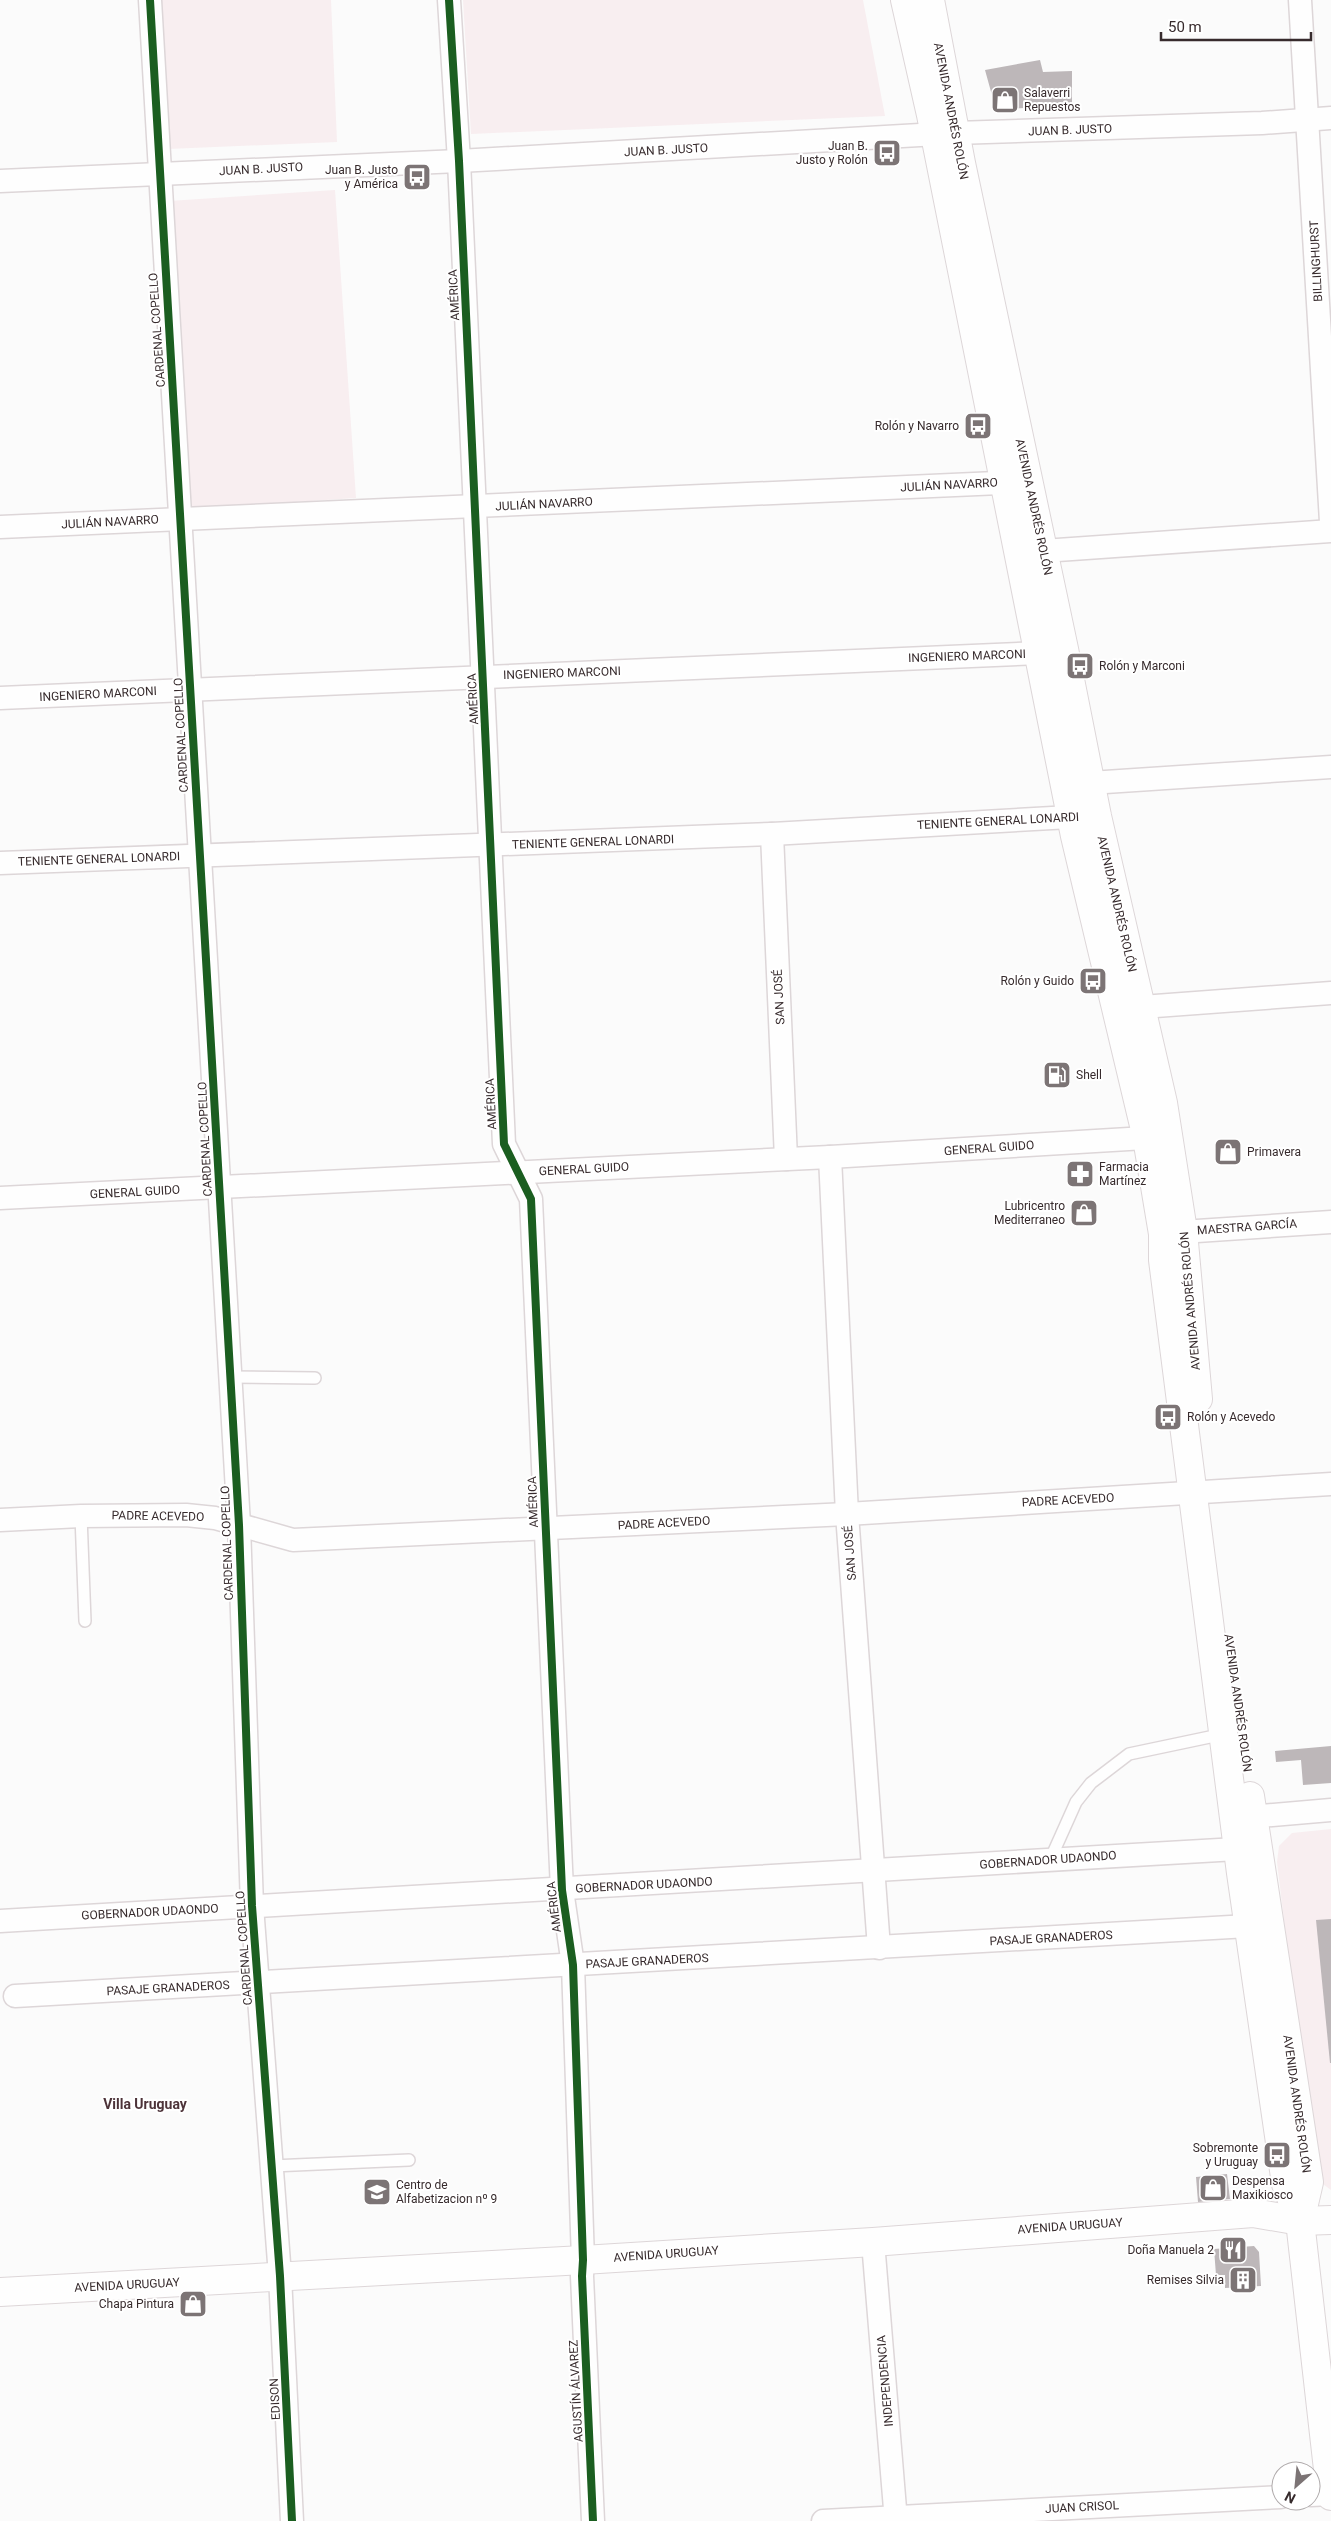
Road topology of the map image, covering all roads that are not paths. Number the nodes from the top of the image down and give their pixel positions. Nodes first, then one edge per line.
1 (150, 0) edge
2 (448, 0) edge
3 (905, 0) edge
4 (930, 0) edge
5 (1300, 0) edge
6 (1331, 118) edge
7 (1308, 119) junction
8 (945, 134) junction
9 (459, 161) junction
10 (159, 173) junction
11 (0, 181) edge
12 (1017, 482) junction
13 (475, 507) junction
14 (180, 518) junction
15 (1331, 522) edge
16 (0, 527) edge
17 (1331, 531) edge
18 (1043, 551) junction
19 (1052, 651) junction
20 (483, 676) junction
21 (190, 690) junction
22 (0, 698) edge
23 (1331, 768) edge
24 (1079, 783) junction
25 (1084, 816) junction
26 (772, 834) junction
27 (491, 846) junction
28 (200, 855) junction
29 (0, 863) edge
30 (1331, 993) edge
31 (1142, 1007) junction
32 (1158, 1137) junction
33 (830, 1158) junction
34 (786, 1160) junction
35 (520, 1173) junction
36 (219, 1187) junction
37 (0, 1198) edge
38 (1331, 1222) edge
39 (1173, 1232) junction
40 (230, 1377) junction
41 (315, 1378) dead end
42 (1331, 1484) edge
43 (1201, 1492) junction
44 (847, 1514) junction
45 (81, 1516) junction
46 (0, 1520) edge
47 (239, 1525) junction
48 (545, 1530) junction
49 (85, 1621) dead end
50 (1224, 1734) junction
51 (1331, 1810) edge
52 (1244, 1817) junction
53 (1248, 1848) junction
54 (1050, 1860) junction
55 (873, 1871) junction
56 (562, 1890) junction
57 (252, 1906) junction
58 (0, 1921) edge
59 (1248, 1926) junction
60 (879, 1948) junction
61 (573, 1965) junction
62 (258, 1983) junction
63 (15, 1996) dead end
64 (409, 2160) dead end
65 (272, 2166) junction
66 (1331, 2220) edge
67 (1300, 2221) junction
68 (873, 2242) junction
69 (583, 2260) junction
70 (280, 2276) junction
71 (0, 2292) edge
72 (1331, 2495) edge
73 (1271, 2497) edge
74 (896, 2519) edge
75 (292, 2521) edge
76 (593, 2521) edge
77 (823, 2521) edge

1 - 10 street, CARDENAL COPELLO
2 - 9 street, AMÉRICA
3 - 8 main road, AVENIDA ANDRÉS ROLÓN
4 - 8 main road, AVENIDA ANDRÉS ROLÓN
5 - 7 street, BILLINGHURST
6 - 7 street, JUAN B. JUSTO
7 - 8 street, JUAN B. JUSTO
7 - 15 street, BILLINGHURST
8 - 9 street, JUAN B. JUSTO
8 - 12 main road, AVENIDA ANDRÉS ROLÓN
9 - 10 street, JUAN B. JUSTO
9 - 13 street, AMÉRICA
10 - 11 street, JUAN B. JUSTO
10 - 14 street, CARDENAL COPELLO
12 - 13 street, JULIÁN NAVARRO
12 - 18 main road, AVENIDA ANDRÉS ROLÓN
12 - 19 main road, AVENIDA ANDRÉS ROLÓN
13 - 14 street, JULIÁN NAVARRO
13 - 20 street, AMÉRICA
14 - 16 street, JULIÁN NAVARRO
14 - 21 street, CARDENAL COPELLO
17 - 18 street
18 - 19 main road, AVENIDA ANDRÉS ROLÓN
19 - 20 street, INGENIERO MARCONI
19 - 24 main road, AVENIDA ANDRÉS ROLÓN
20 - 21 street, INGENIERO MARCONI
20 - 27 street, AMÉRICA
21 - 22 street, INGENIERO MARCONI
21 - 28 street, CARDENAL COPELLO
23 - 24 street
24 - 25 main road, AVENIDA ANDRÉS ROLÓN
25 - 26 street, TENIENTE GENERAL LONARDI
25 - 31 main road, AVENIDA ANDRÉS ROLÓN
25 - 32 main road, AVENIDA ANDRÉS ROLÓN
26 - 27 street, TENIENTE GENERAL LONARDI
26 - 34 street, SAN JOSÉ
27 - 28 street, TENIENTE GENERAL LONARDI
27 - 35 street, AMÉRICA
28 - 29 street, TENIENTE GENERAL LONARDI
28 - 36 street, CARDENAL COPELLO
30 - 31 street
31 - 32 main road, AVENIDA ANDRÉS ROLÓN
32 - 33 street, GENERAL GUIDO
32 - 39 main road, AVENIDA ANDRÉS ROLÓN
33 - 34 street, GENERAL GUIDO
33 - 44 street, SAN JOSÉ
34 - 35 street, GENERAL GUIDO
35 - 36 street, GENERAL GUIDO
35 - 48 street, AMÉRICA
36 - 37 street, GENERAL GUIDO
36 - 40 street, CARDENAL COPELLO
38 - 39 street, MAESTRA GARCÍA
39 - 43 main road, AVENIDA ANDRÉS ROLÓN
40 - 41 lane
40 - 47 street, CARDENAL COPELLO
42 - 43 street, PADRE ACEVEDO
43 - 44 street, PADRE ACEVEDO
43 - 50 main road, AVENIDA ANDRÉS ROLÓN
43 - 52 main road, AVENIDA ANDRÉS ROLÓN
44 - 48 street, PADRE ACEVEDO
44 - 55 street, SAN JOSÉ
45 - 46 street, PADRE ACEVEDO
45 - 47 street, PADRE ACEVEDO
45 - 49 lane
47 - 48 street, PADRE ACEVEDO
47 - 57 street, CARDENAL COPELLO
48 - 56 street, AMÉRICA
50 - 52 main road, AVENIDA ANDRÉS ROLÓN
50 - 54 lane
51 - 52 street
52 - 53 main road, AVENIDA ANDRÉS ROLÓN
53 - 54 street, GOBERNADOR UDAONDO
53 - 59 main road, AVENIDA ANDRÉS ROLÓN
53 - 67 main road, AVENIDA ANDRÉS ROLÓN
54 - 55 street, GOBERNADOR UDAONDO
55 - 56 street, GOBERNADOR UDAONDO
55 - 60 street, SAN JOSÉ
56 - 57 street, GOBERNADOR UDAONDO
56 - 61 street, AMÉRICA
57 - 58 street, GOBERNADOR UDAONDO
57 - 62 street, CARDENAL COPELLO
59 - 60 street, PASAJE GRANADEROS
59 - 67 main road, AVENIDA ANDRÉS ROLÓN
60 - 61 street, PASAJE GRANADEROS
61 - 62 street, PASAJE GRANADEROS
61 - 69 street, AMÉRICA
62 - 63 street, PASAJE GRANADEROS
62 - 65 street, CARDENAL COPELLO
64 - 65 lane
65 - 70 street, CARDENAL COPELLO
66 - 67 main road, AVENIDA URUGUAY
67 - 68 main road, AVENIDA URUGUAY
67 - 72 main road
68 - 69 main road, AVENIDA URUGUAY
68 - 74 street, INDEPENDENCIA
69 - 70 main road, AVENIDA URUGUAY
69 - 76 street, AGUSTÍN ÁLVAREZ
70 - 71 main road, AVENIDA URUGUAY
70 - 75 street, EDISON
73 - 74 street, JUAN CRISOL
74 - 77 street, JUAN CRISOL

